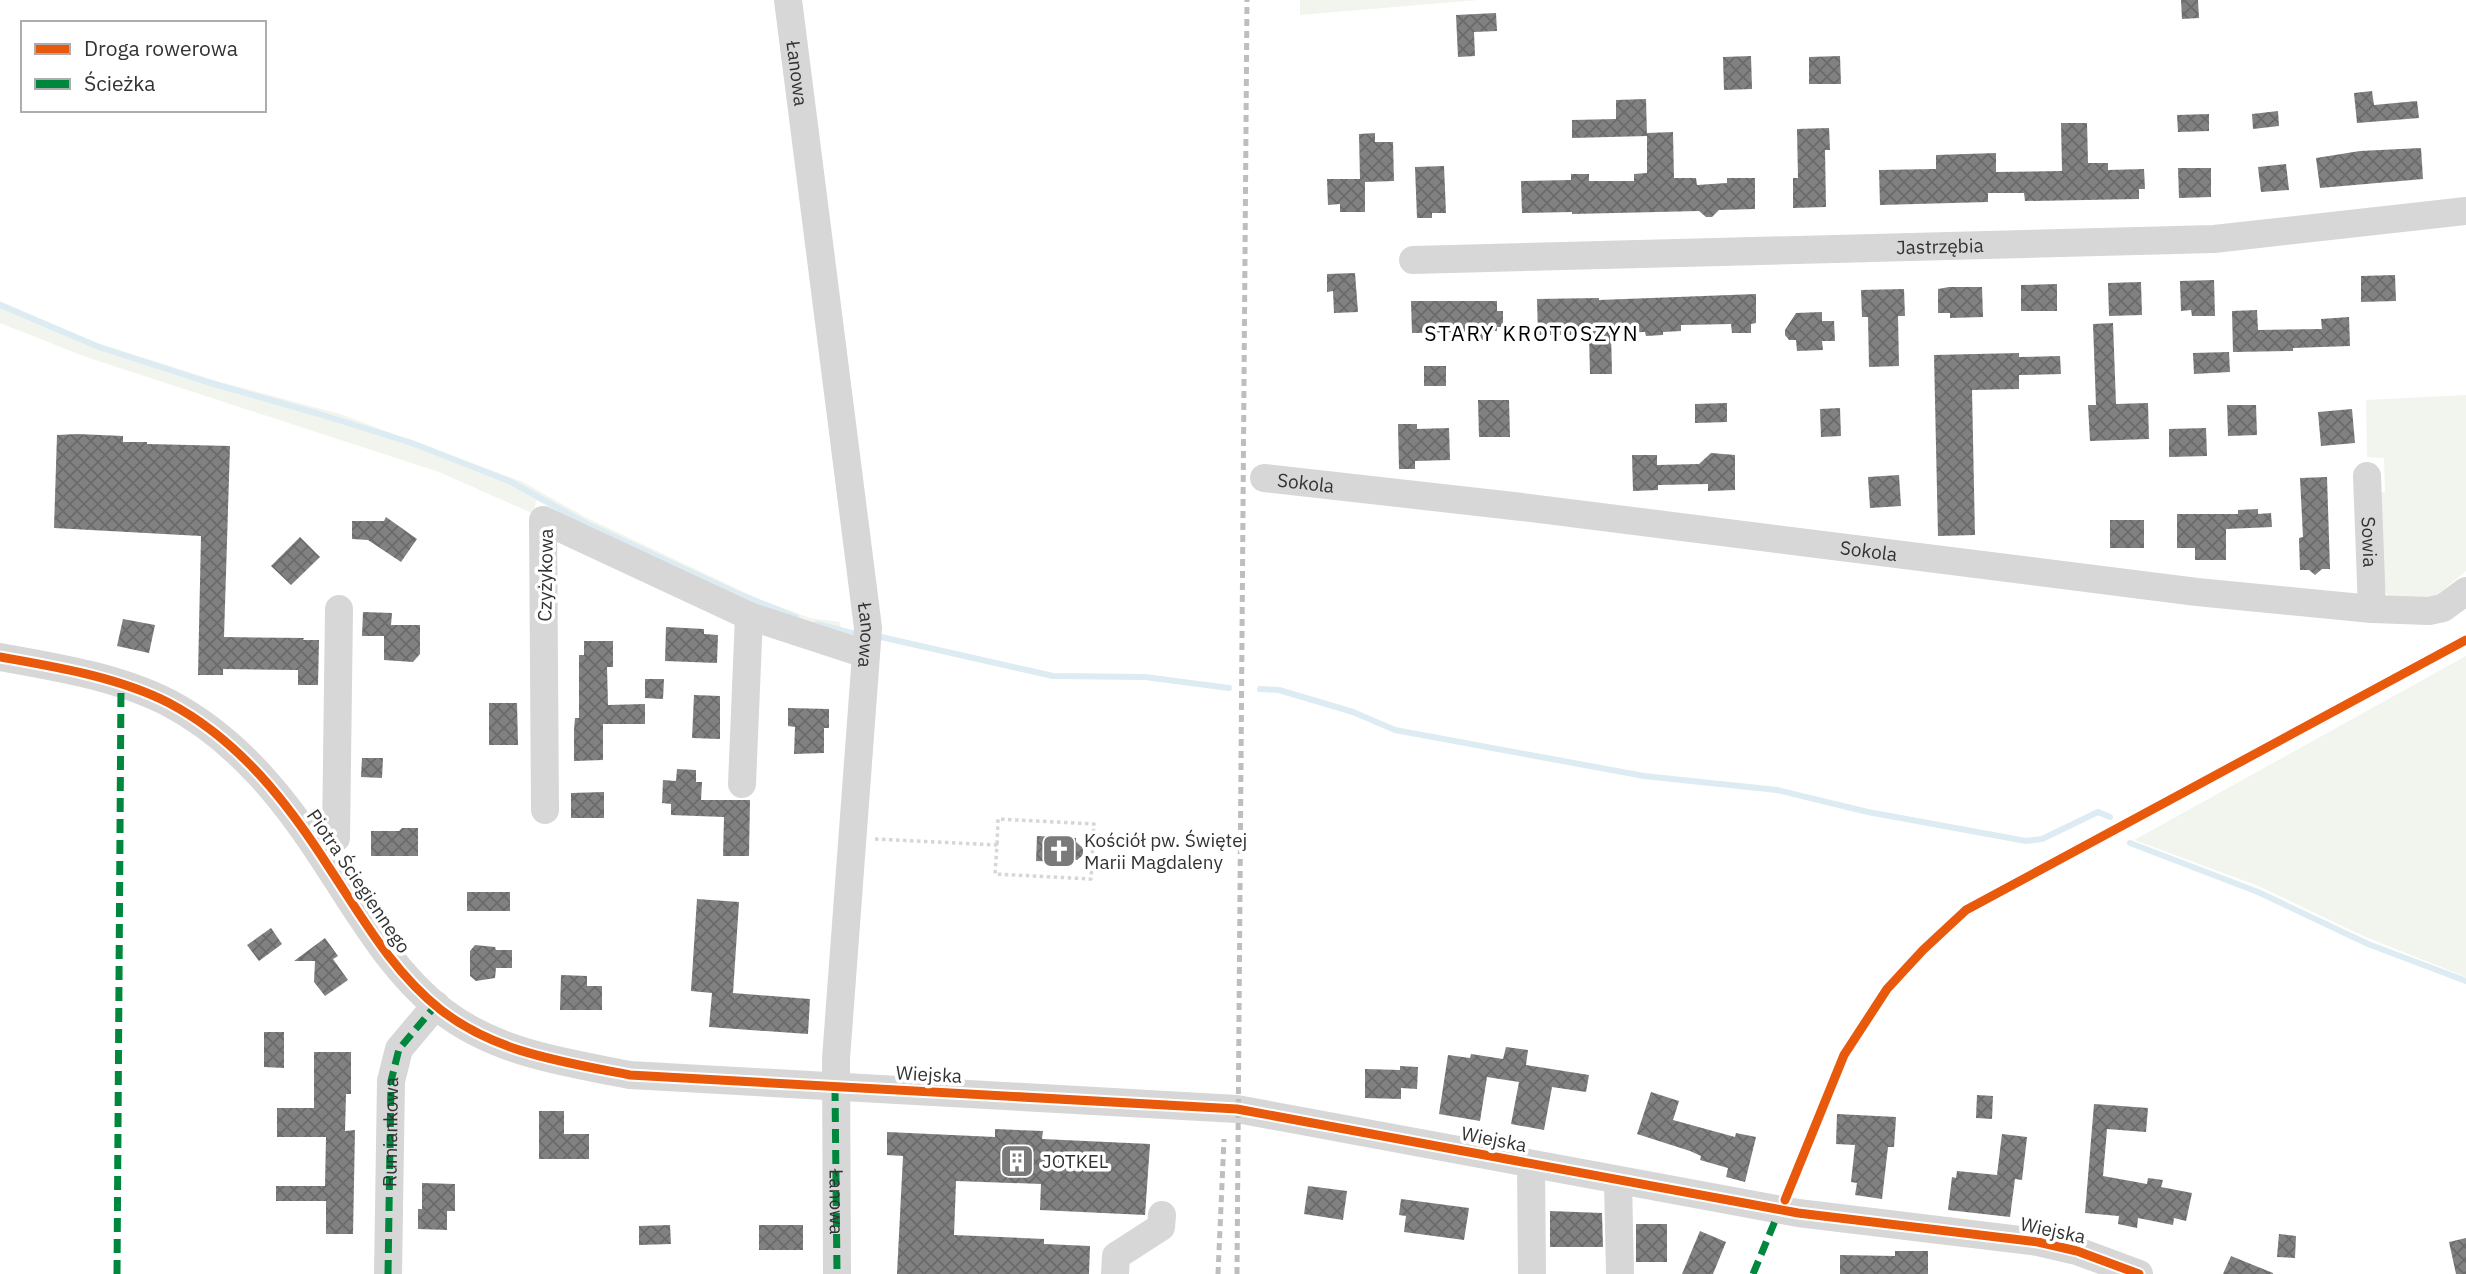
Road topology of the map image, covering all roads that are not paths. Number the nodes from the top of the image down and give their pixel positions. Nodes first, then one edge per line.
1 (788, 0) edge
2 (2466, 211) edge
3 (1413, 260) dead end
4 (2367, 476) dead end
5 (1264, 478) dead end
6 (2466, 590) edge
7 (339, 609) dead end
8 (2372, 609) junction
9 (749, 616) junction
10 (865, 654) junction
11 (0, 657) edge
12 (742, 784) dead end
13 (545, 810) dead end
14 (319, 852) junction
15 (436, 1006) junction
16 (835, 1087) junction
17 (1531, 1164) junction
18 (1618, 1181) junction
19 (1162, 1215) dead end
20 (388, 1274) edge
21 (837, 1274) edge
22 (1115, 1274) edge
23 (1531, 1274) edge
24 (1620, 1274) edge
25 (2139, 1274) edge

1 - 10 street, Łanowa
2 - 3 street, Jastrzębia
4 - 8 street, Sowia
5 - 8 street, Sokola
6 - 8 street, Sokola
7 - 14 street
9 - 10 street, Czyżykowa
9 - 12 street
9 - 13 street, Czyżykowa
10 - 16 street, Łanowa
11 - 14 street, Piotra Ściegiennego
14 - 15 street, Piotra Ściegiennego
15 - 16 street, Piotra Ściegiennego
15 - 20 street, Rumiankowa
16 - 17 street, Wiejska
16 - 21 street, Łanowa
17 - 18 street, Wiejska
17 - 23 street
18 - 24 street
18 - 25 street, Wiejska
19 - 22 street

